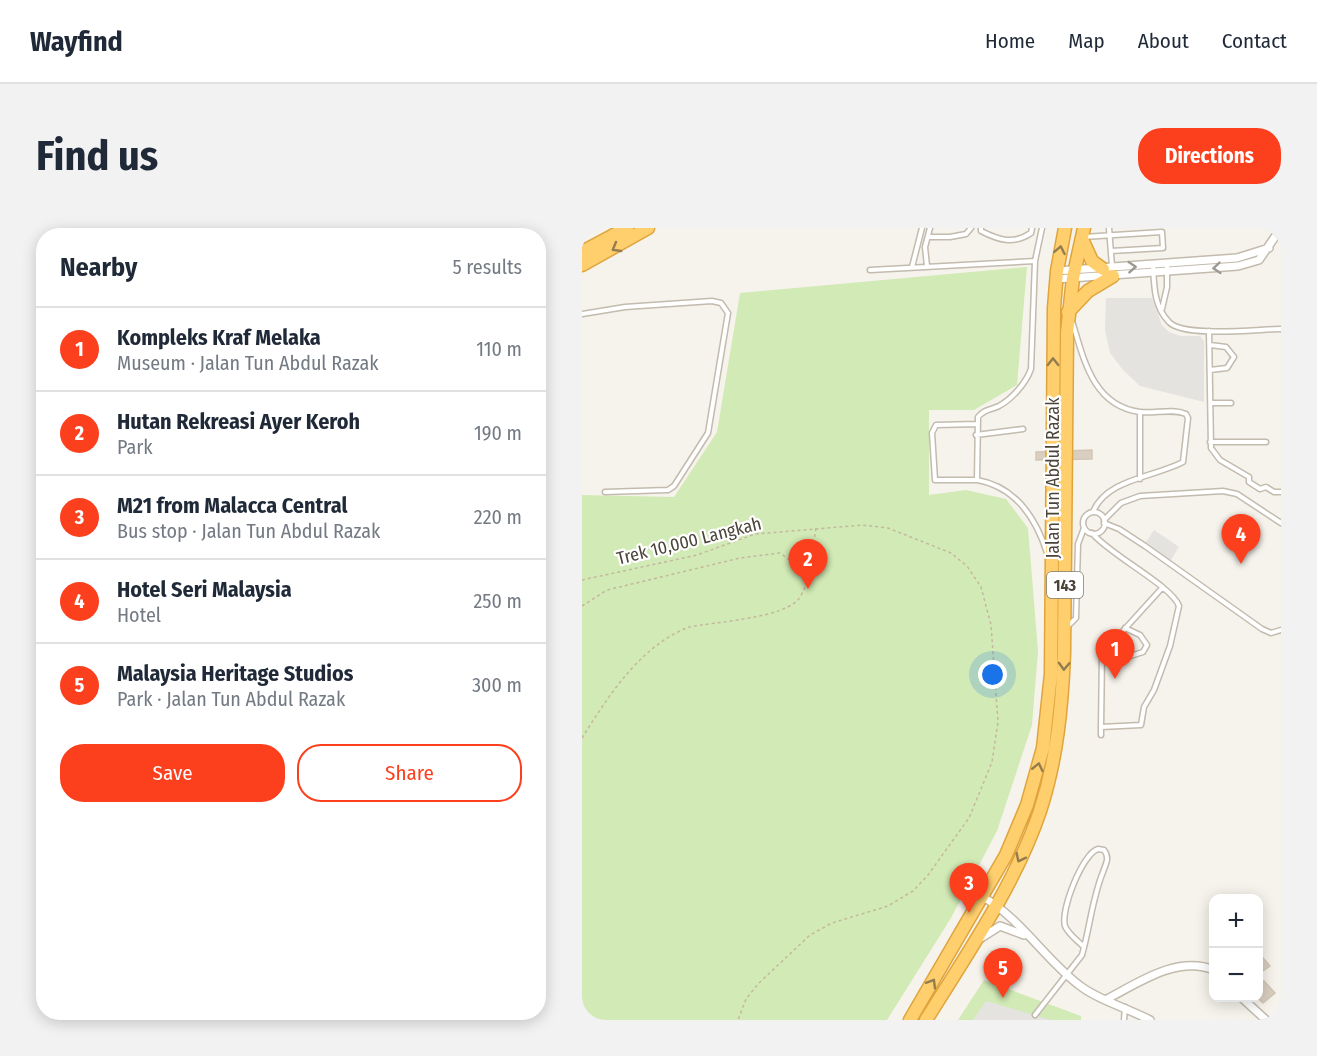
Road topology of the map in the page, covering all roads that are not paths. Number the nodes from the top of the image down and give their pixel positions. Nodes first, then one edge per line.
1 (627, 228) edge
2 (648, 228) edge
3 (922, 228) edge
4 (930, 228) edge
5 (970, 228) edge
6 (981, 228) edge
7 (1032, 228) edge
8 (1042, 228) edge
9 (1065, 228) edge
10 (1109, 228) edge
11 (1130, 228) edge
12 (1281, 228) edge
13 (1083, 233) edge
14 (1131, 234) junction
15 (1110, 236) junction
16 (928, 237) junction
17 (1111, 251) junction
18 (582, 252) edge
19 (1035, 261) junction
20 (582, 266) edge
21 (927, 266) junction
22 (912, 267) junction
23 (1167, 268) junction
24 (1153, 269) junction
25 (870, 270) dead end
26 (1109, 271) junction
27 (1056, 275) junction
28 (1074, 275) junction
29 (1162, 309) junction
30 (1068, 312) junction
31 (582, 314) edge
32 (1281, 329) edge
33 (1209, 331) junction
34 (1210, 345) junction
35 (1210, 370) junction
36 (1211, 403) junction
37 (1231, 403) dead end
38 (1140, 412) junction
39 (977, 424) junction
40 (1023, 429) dead end
41 (976, 435) junction
42 (1210, 442) junction
43 (1266, 442) dead end
44 (1140, 479) junction
45 (977, 480) junction
46 (605, 492) dead end
47 (1281, 492) edge
48 (1093, 512) junction
49 (1104, 522) junction
50 (1281, 523) edge
51 (1084, 528) junction
52 (1092, 533) junction
53 (1052, 567) junction
54 (1162, 588) junction
55 (1125, 628) junction
56 (1065, 629) junction
57 (1281, 630) edge
58 (1106, 650) junction
59 (1101, 727) junction
60 (1101, 735) dead end
61 (983, 897) junction
62 (996, 904) junction
63 (1026, 936) junction
64 (972, 945) junction
65 (1084, 947) junction
66 (1209, 969) edge
67 (1067, 975) junction
68 (1107, 999) junction
69 (1246, 1002) edge
70 (1125, 1006) junction
71 (1035, 1015) dead end
72 (910, 1020) edge
73 (926, 1020) edge
74 (1124, 1020) edge
75 (1150, 1020) edge
76 (1266, 1020) edge

1 - 18 highway
2 -> 20 highway
3 - 22 lane
4 - 16 lane
5 - 16 lane
6 - 7 lane
8 - 19 lane
27 -> 9 highway, Jalan Tun Abdul Razak / 143
10 - 15 lane
11 - 14 lane
12 - 23 street
13 - 15 lane
13 - 26 highway
13 - 28 highway, Jalan Tun Abdul Razak / 143
14 - 15 lane
14 - 17 lane
15 - 17 lane
16 - 21 lane
17 - 26 lane
19 - 21 lane
19 - 39 lane
21 - 22 lane
22 - 25 lane
23 - 24 street
23 - 29 lane
24 - 26 street
24 - 29 lane
26 - 28 street
26 - 28 street
26 - 30 highway
27 - 28 street
53 -> 27 highway, Jalan Tun Abdul Razak / 143
28 - 30 highway, Jalan Tun Abdul Razak / 143
29 - 33 lane
30 - 38 lane
30 - 56 highway, Jalan Tun Abdul Razak / 143
31 - 46 lane
32 - 33 lane
33 - 34 lane
34 - 35 lane
34 - 35 lane
35 - 36 lane
36 - 37 lane
36 - 42 lane
38 - 44 lane
38 - 44 lane
39 - 41 lane
39 - 45 lane
40 - 41 lane
41 - 45 lane
42 - 43 lane
42 - 47 lane
44 - 48 lane
45 - 53 lane
48 - 49 lane
48 - 51 lane
49 - 50 lane
49 - 52 lane
49 - 57 lane
51 - 52 lane
51 - 56 lane
52 - 54 lane
61 -> 53 highway, Jalan Tun Abdul Razak / 143
54 - 55 lane
54 - 59 lane
55 - 58 lane
55 - 58 lane
56 -> 62 highway, Jalan Tun Abdul Razak / 143
58 - 59 lane
59 - 60 lane
61 - 62 street
72 -> 61 highway, Jalan Tun Abdul Razak / 143
62 - 63 street
62 - 64 highway, Jalan Tun Abdul Razak / 143
63 - 64 street
63 - 67 street
64 - 73 highway, Jalan Tun Abdul Razak / 143
65 - 65 lane
65 - 67 lane
66 - 68 street
67 - 68 street
67 - 71 lane
68 - 70 street
69 - 76 street
70 - 74 lane
70 - 75 street

